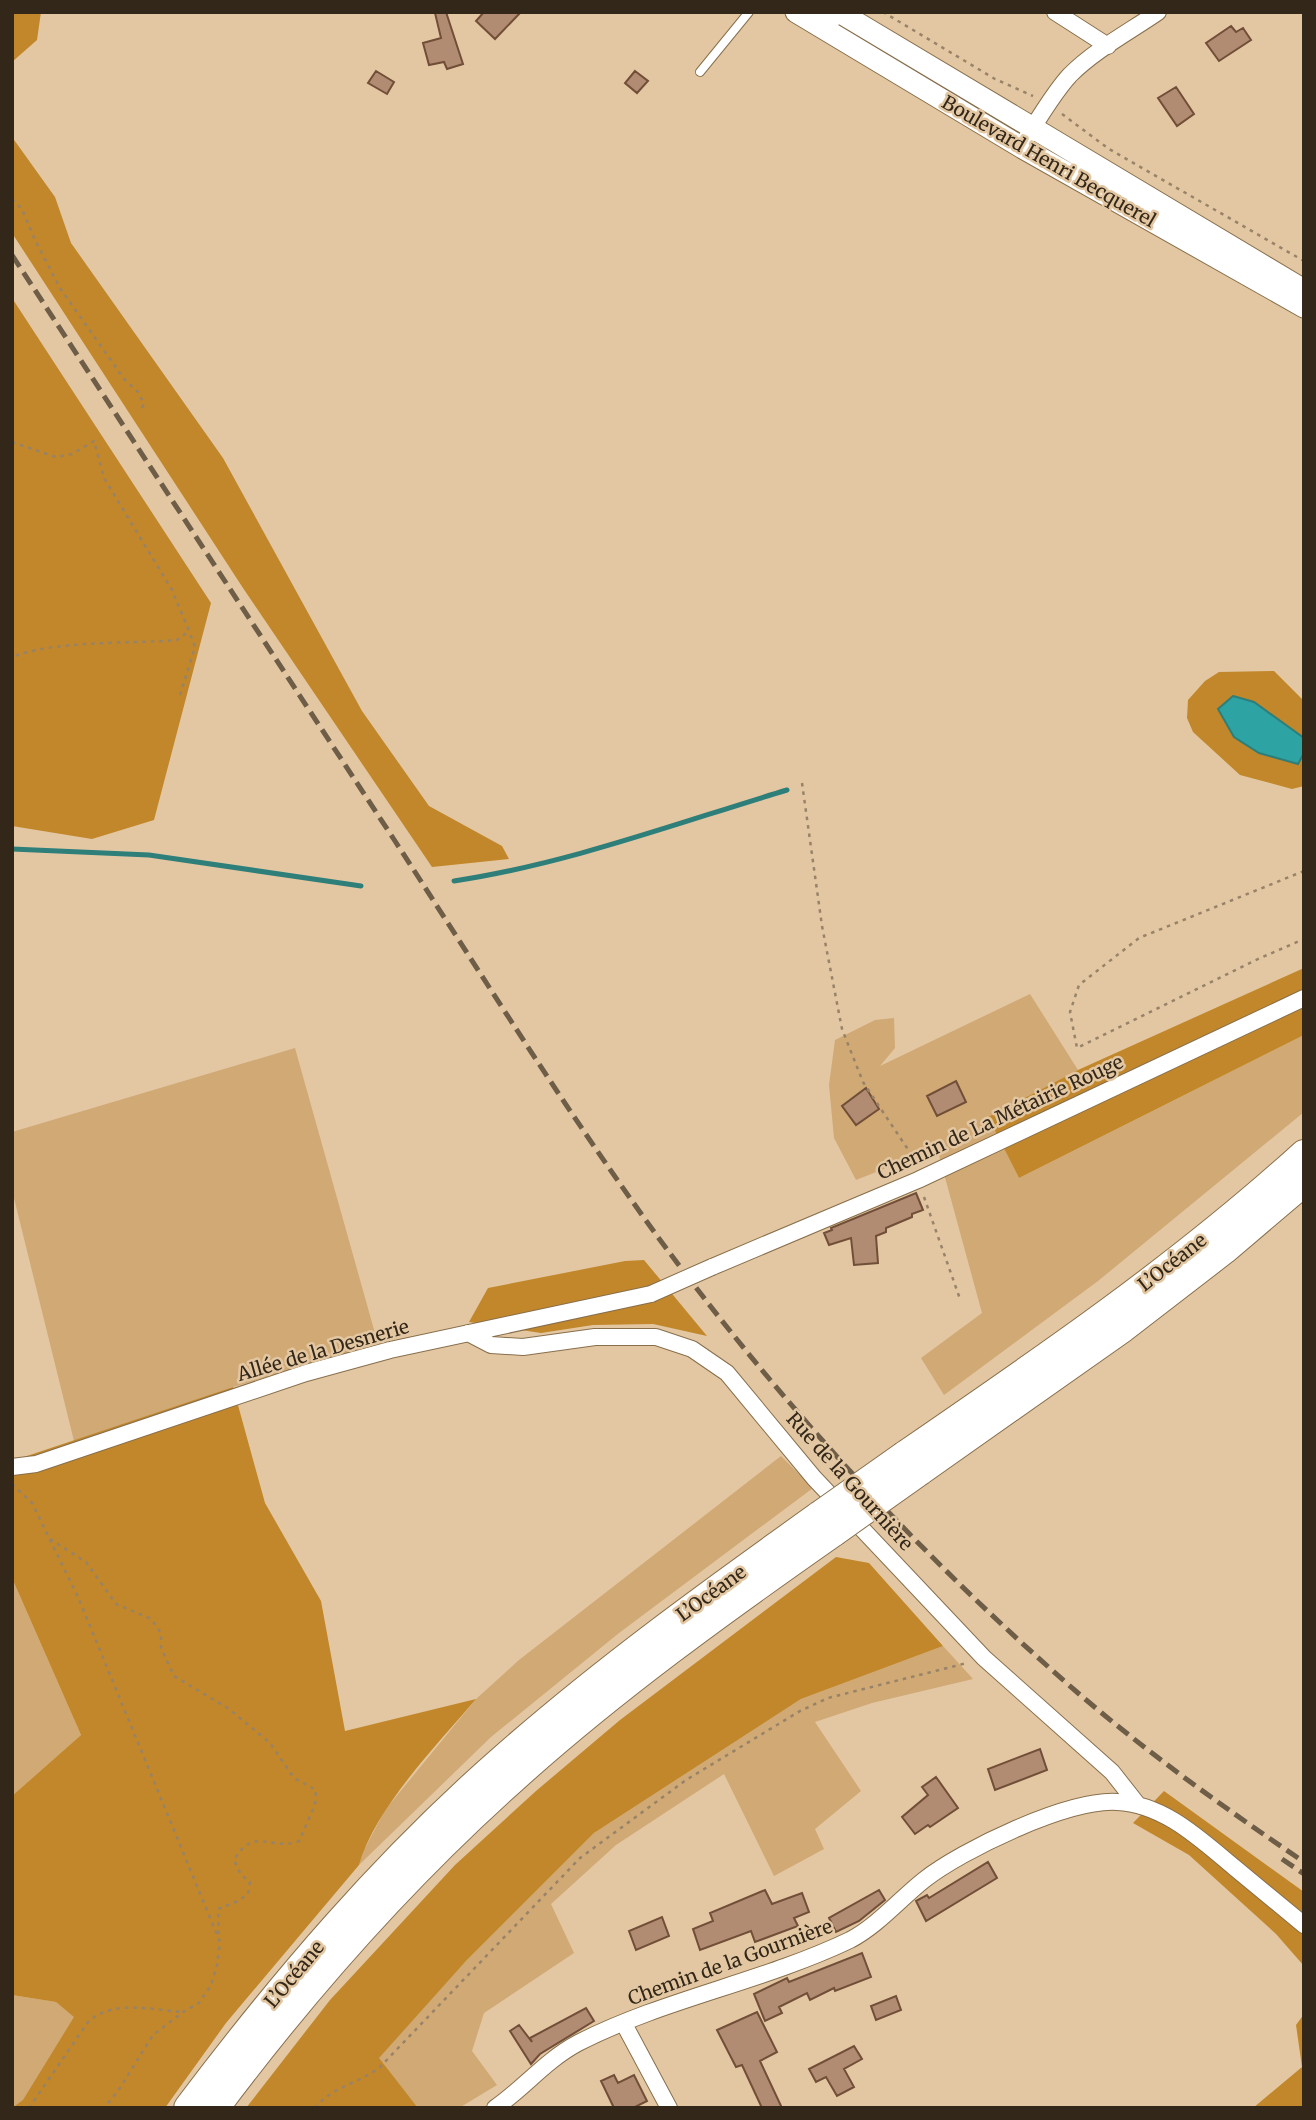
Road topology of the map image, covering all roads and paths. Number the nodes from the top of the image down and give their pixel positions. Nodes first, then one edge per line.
1 (749, 12) edge
2 (796, 12) edge
3 (822, 12) edge
4 (839, 12) edge
5 (883, 12) edge
6 (1055, 12) edge
7 (1158, 12) edge
8 (888, 42) junction
9 (1108, 46) junction
10 (700, 72) dead end
11 (1049, 106) junction
12 (1032, 128) junction
13 (1021, 147) junction
14 (12, 199) edge
15 (1304, 261) edge
16 (1304, 290) edge
17 (1304, 307) edge
18 (140, 411) dead end
19 (12, 442) edge
20 (189, 631) junction
21 (12, 657) edge
22 (180, 695) dead end
23 (802, 783) dead end
24 (1304, 871) edge
25 (1304, 939) edge
26 (1304, 998) edge
27 (1304, 1154) edge
28 (918, 1180) junction
29 (1304, 1182) edge
30 (651, 1294) joint
31 (960, 1300) dead end
32 (468, 1333) junction
33 (912, 1463) junction
34 (12, 1467) edge
35 (12, 1484) edge
36 (827, 1523) junction
37 (50, 1539) junction
38 (984, 1658) junction
39 (1138, 1805) junction
40 (1304, 1925) edge
41 (219, 1942) junction
42 (183, 2012) junction
43 (624, 2024) junction
44 (29, 2108) edge
45 (104, 2108) edge
46 (188, 2108) edge
47 (215, 2108) edge
48 (314, 2108) edge
49 (495, 2108) edge
50 (669, 2108) edge

1 - 10 lane
2 - 13 main road, Boulevard Henri Becquerel
3 - 8 lane
4 - 8 main road, Boulevard Henri Becquerel
5 - 11 path
6 - 9 street
7 - 9 street
8 - 12 main road, Boulevard Henri Becquerel
9 - 11 street
11 - 12 street
11 - 15 path
12 - 13 street
12 - 16 main road, Boulevard Henri Becquerel
13 - 17 main road, Boulevard Henri Becquerel
14 - 18 path
19 - 20 path
20 - 21 path
20 - 22 path
23 - 28 path
24 - 25 path
26 - 28 street, Chemin de La Métairie Rouge
27 - 33 highway, L’Océane
28 - 30 street, Chemin de La Métairie Rouge, bridge
28 - 31 path
29 - 33 highway, L’Océane
30 - 32 street, Allée de la Desnerie
32 - 34 street, Allée de la Desnerie
32 - 38 street, Rue de la Gournière
33 - 36 highway, L’Océane, bridge
35 - 37 path
36 - 46 highway, L’Océane
36 - 47 highway, L’Océane
37 - 41 path
37 - 41 path
38 - 39 street, Rue de la Gournière
38 - 48 path
39 - 40 street, Chemin de la Gournière
39 - 43 street, Chemin de la Gournière
41 - 42 path
42 - 44 path
42 - 45 path
43 - 49 street, Chemin de la Gournière
43 - 50 street

